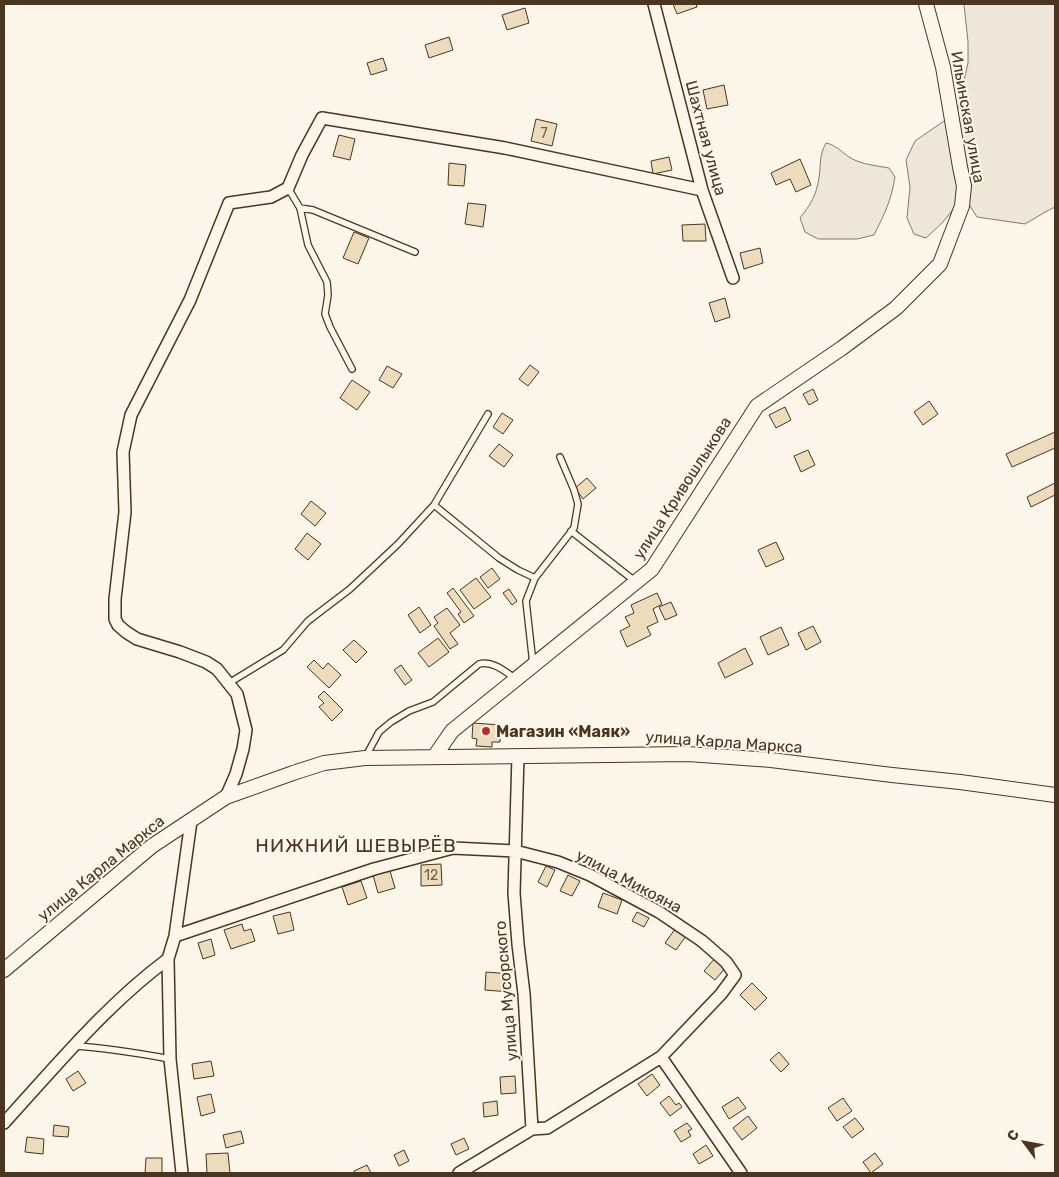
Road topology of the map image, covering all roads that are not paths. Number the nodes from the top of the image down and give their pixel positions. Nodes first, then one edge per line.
1 (654, 4) edge
2 (926, 4) edge
3 (288, 188) junction
4 (702, 190) junction
5 (300, 208) junction
6 (415, 252) dead end
7 (940, 264) joint
8 (733, 278) dead end
9 (352, 369) dead end
10 (488, 414) dead end
11 (560, 457) dead end
12 (434, 505) junction
13 (571, 531) junction
14 (535, 578) junction
15 (636, 582) junction
16 (533, 666) junction
17 (517, 679) junction
18 (229, 683) junction
19 (518, 756) junction
20 (365, 758) junction
21 (434, 758) junction
22 (1055, 795) edge
23 (226, 797) junction
24 (191, 821) junction
25 (515, 851) junction
26 (175, 936) junction
27 (168, 959) junction
28 (4, 970) edge
29 (74, 1046) junction
30 (661, 1057) junction
31 (170, 1059) junction
32 (4, 1123) edge
33 (532, 1129) junction
34 (182, 1173) edge
35 (459, 1173) edge
36 (741, 1173) edge

1 - 4 street, Шахтная улица
2 - 7 street, Ильинская улица
3 - 4 street
3 - 5 lane
3 - 18 street
4 - 8 street, Шахтная улица
5 - 6 lane
5 - 9 lane
7 - 15 street, улица Кривошлыкова
10 - 12 lane
11 - 13 lane
12 - 14 lane
12 - 18 lane
13 - 14 lane
13 - 15 lane
14 - 16 lane
15 - 16 street, улица Кривошлыкова
16 - 17 street, улица Кривошлыкова
17 - 20 lane
17 - 21 street, улица Кривошлыкова
18 - 23 street
19 - 21 street, улица Карла Маркса
19 - 22 street, улица Карла Маркса
19 - 25 street, улица Мусорского
20 - 21 street, улица Карла Маркса
20 - 23 street, улица Карла Маркса
23 - 24 street, улица Карла Маркса
24 - 26 street
24 - 28 street, улица Карла Маркса
25 - 26 street, улица Микояна
25 - 30 street, улица Микояна
25 - 33 street, улица Мусорского
26 - 27 street
27 - 29 street
27 - 31 street
29 - 31 lane
29 - 32 street
30 - 33 street
30 - 36 street
31 - 34 street
33 - 35 street

